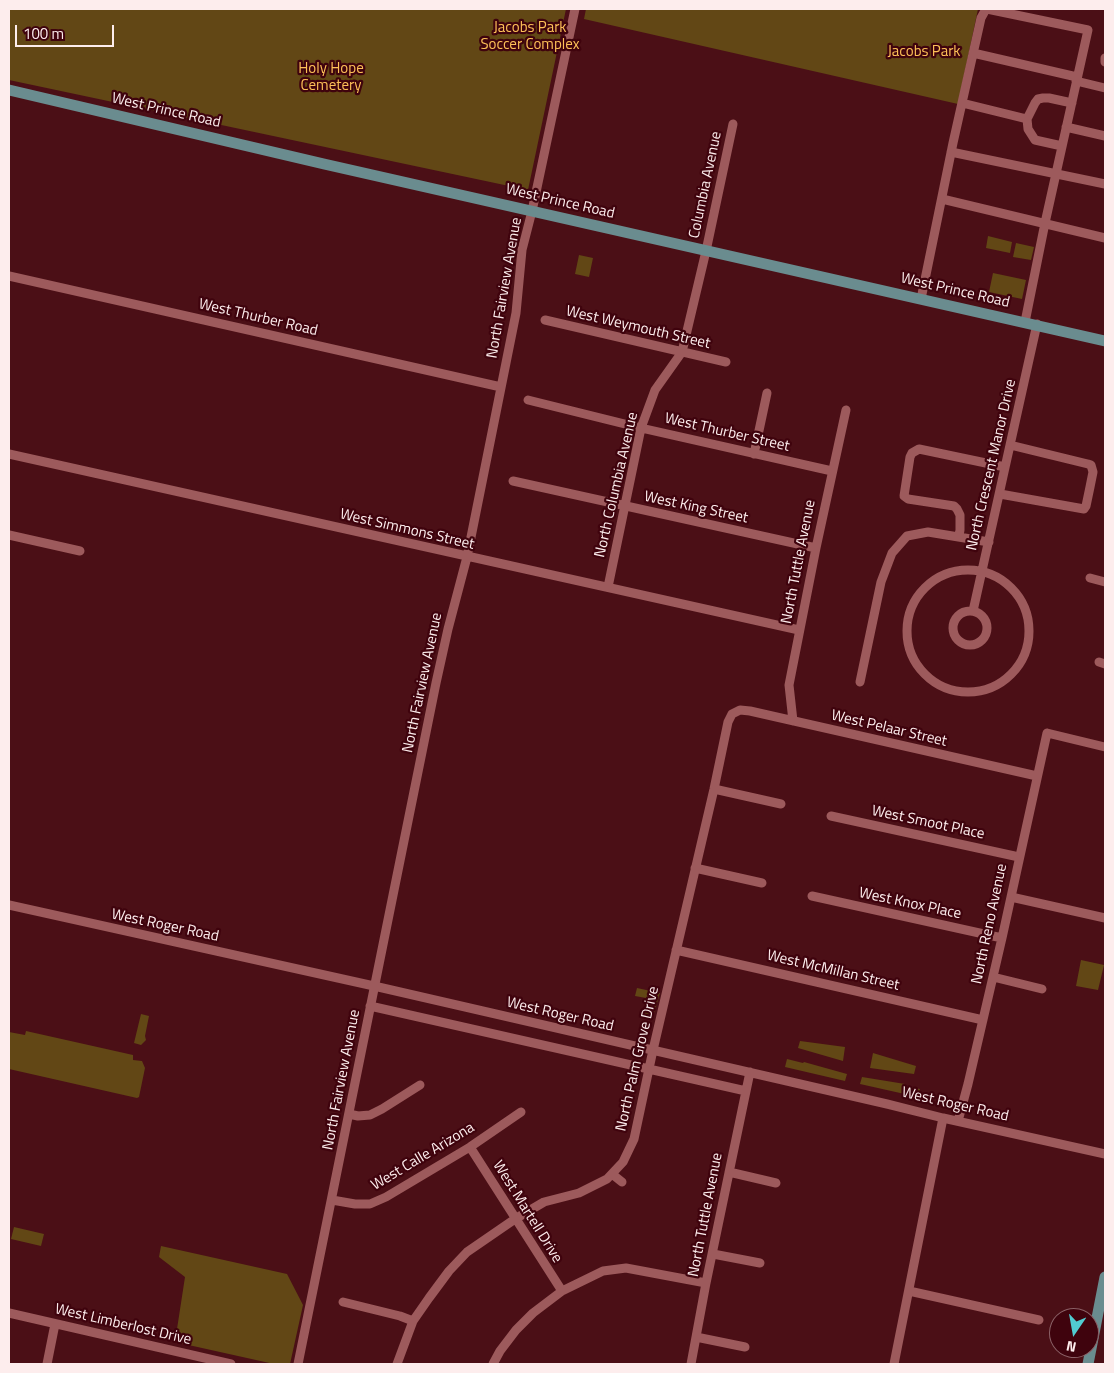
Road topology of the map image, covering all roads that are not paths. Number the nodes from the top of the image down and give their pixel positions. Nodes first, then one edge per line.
1 (575, 9) edge
2 (987, 9) edge
3 (973, 53) junction
4 (1105, 58) edge
5 (1105, 62) edge
6 (1077, 79) junction
7 (1105, 88) edge
8 (9, 90) edge
9 (962, 103) junction
10 (1072, 103) junction
11 (1027, 119) junction
12 (733, 124) dead end
13 (1066, 127) junction
14 (1105, 136) edge
15 (1062, 146) junction
16 (951, 152) junction
17 (1056, 174) junction
18 (1105, 184) edge
19 (942, 199) junction
20 (532, 211) junction
21 (1045, 222) junction
22 (1105, 238) edge
23 (706, 251) junction
24 (9, 276) edge
25 (921, 298) junction
26 (545, 320) dead end
27 (1025, 322) junction
28 (1037, 324) junction
29 (1105, 341) edge
30 (682, 352) junction
31 (726, 362) dead end
32 (501, 387) junction
33 (767, 393) dead end
34 (528, 400) dead end
35 (846, 410) dead end
36 (642, 428) junction
37 (1010, 446) junction
38 (9, 454) edge
39 (754, 454) junction
40 (1005, 467) junction
41 (832, 471) junction
42 (513, 481) dead end
43 (1000, 494) junction
44 (625, 506) junction
45 (9, 535) edge
46 (959, 536) junction
47 (989, 542) junction
48 (816, 548) junction
49 (80, 551) dead end
50 (466, 557) junction
51 (982, 570) junction
52 (1090, 578) dead end
53 (1105, 582) edge
54 (608, 587) junction
55 (973, 611) dead end
56 (799, 630) junction
57 (860, 682) dead end
58 (733, 710) joint
59 (792, 721) junction
60 (1105, 747) edge
61 (1037, 776) junction
62 (714, 790) junction
63 (781, 804) dead end
64 (831, 816) dead end
65 (1019, 857) junction
66 (695, 868) junction
67 (762, 883) dead end
68 (812, 896) dead end
69 (1011, 897) junction
70 (9, 905) edge
71 (1105, 918) edge
72 (1002, 938) junction
73 (676, 950) junction
74 (993, 977) junction
75 (374, 986) junction
76 (1042, 989) dead end
77 (370, 1006) junction
78 (983, 1020) junction
79 (653, 1050) junction
80 (649, 1069) junction
81 (750, 1072) junction
82 (420, 1085) dead end
83 (746, 1091) junction
84 (521, 1112) dead end
85 (349, 1114) junction
86 (943, 1118) junction
87 (958, 1121) junction
88 (470, 1147) junction
89 (1105, 1154) edge
90 (729, 1172) junction
91 (612, 1174) junction
92 (622, 1182) dead end
93 (776, 1183) dead end
94 (332, 1200) junction
95 (515, 1219) junction
96 (713, 1254) junction
97 (760, 1263) dead end
98 (1105, 1277) edge
99 (706, 1283) junction
100 (562, 1291) junction
101 (909, 1291) junction
102 (343, 1302) dead end
103 (9, 1313) edge
104 (1039, 1320) dead end
105 (413, 1321) junction
106 (55, 1324) junction
107 (696, 1337) junction
108 (745, 1346) dead end
109 (47, 1364) edge
110 (231, 1364) edge
111 (298, 1364) edge
112 (397, 1364) edge
113 (493, 1364) edge
114 (691, 1364) edge
115 (894, 1364) edge
116 (1088, 1364) edge

1 - 20 street, North Fairview Avenue
2 - 3 street
2 - 6 street
3 - 6 street
3 - 9 street
4 - 5 street
6 - 7 street
6 - 10 street
8 - 20 main road, West Prince Road
9 - 11 street
9 - 16 street
10 - 11 street
10 - 13 street
11 - 15 street
12 - 23 street, Columbia Avenue
13 - 14 street
13 - 15 street
15 - 17 street
16 - 17 street
16 - 19 street
17 - 18 street
17 - 21 street
19 - 21 street
19 - 25 street
20 - 23 main road, West Prince Road
20 - 32 street, North Fairview Avenue
21 - 22 street
21 - 27 street
23 - 25 main road, West Prince Road
23 - 30 street, North Columbia Avenue
24 - 32 street, West Thurber Road
25 - 27 main road, West Prince Road
26 - 30 street, West Weymouth Street
27 - 28 main road, West Prince Road
28 - 29 main road, West Prince Road
28 - 37 street, North Crescent Manor Drive
30 - 31 street, West Weymouth Street
30 - 36 street, North Columbia Avenue
32 - 50 street, North Fairview Avenue
33 - 39 street
34 - 36 street, West Thurber Street
35 - 41 street, North Tuttle Avenue
36 - 39 street, West Thurber Street
36 - 44 street, North Columbia Avenue
37 - 40 street, North Crescent Manor Drive
37 - 43 street
38 - 50 street, West Simmons Street
39 - 41 street, West Thurber Street
40 - 43 street, North Crescent Manor Drive
40 - 46 street
41 - 48 street, North Tuttle Avenue
42 - 44 street, West King Street
43 - 47 street, North Crescent Manor Drive
44 - 48 street, West King Street
44 - 54 street, North Columbia Avenue
45 - 49 street
46 - 47 street
46 - 57 street
47 - 51 street, North Crescent Manor Drive
48 - 56 street, North Tuttle Avenue
50 - 54 street, West Simmons Street
50 - 75 street, North Fairview Avenue
51 - 51 street
51 - 55 street, North Crescent Manor Drive
52 - 53 street
54 - 56 street, West Simmons Street
56 - 59 street, North Tuttle Avenue
58 - 59 street, West Pelaar Street
58 - 62 street, North Palm Grove Drive
59 - 61 street, West Pelaar Street
60 - 61 street, North Reno Avenue
61 - 65 street, North Reno Avenue
62 - 63 street
62 - 66 street, North Palm Grove Drive
64 - 65 street, West Smoot Place
65 - 69 street, North Reno Avenue
66 - 67 street
66 - 73 street, North Palm Grove Drive
68 - 72 street, West Knox Place
69 - 71 street
69 - 72 street, North Reno Avenue
70 - 75 street, West Roger Road
72 - 74 street, North Reno Avenue
73 - 78 street, West McMillan Street
73 - 79 street, North Palm Grove Drive
74 - 76 street
74 - 78 street, North Reno Avenue
75 - 77 street, North Fairview Avenue
75 - 79 street, West Roger Road
77 - 80 street
77 - 85 street, North Fairview Avenue
78 - 87 street, North Reno Avenue
79 - 80 street, North Palm Grove Drive
79 - 81 street, West Roger Road
80 - 83 street
80 - 91 street, North Palm Grove Drive
81 - 83 street, North Tuttle Avenue
81 - 86 street, West Roger Road
82 - 85 street
83 - 90 street, North Tuttle Avenue
84 - 88 street, West Calle Arizona
85 - 94 street, North Fairview Avenue
86 - 87 street, West Roger Road
86 - 101 street
87 - 89 street, West Roger Road
88 - 94 street, West Calle Arizona
88 - 95 street, West Martell Drive
90 - 93 street
90 - 96 street, North Tuttle Avenue
91 - 92 street
91 - 95 street, North Palm Grove Drive
94 - 111 street, North Fairview Avenue
95 - 100 street, West Martell Drive
95 - 105 street, North Palm Grove Drive
96 - 97 street
96 - 99 street, North Tuttle Avenue
98 - 116 main road
99 - 100 street
99 - 107 street, North Tuttle Avenue
100 - 113 street
101 - 104 street
101 - 115 street
102 - 105 street
103 - 106 street, West Limberlost Drive
105 - 112 street, North Palm Grove Drive
106 - 109 street
106 - 110 street, West Limberlost Drive
107 - 108 street
107 - 114 street, North Tuttle Avenue

